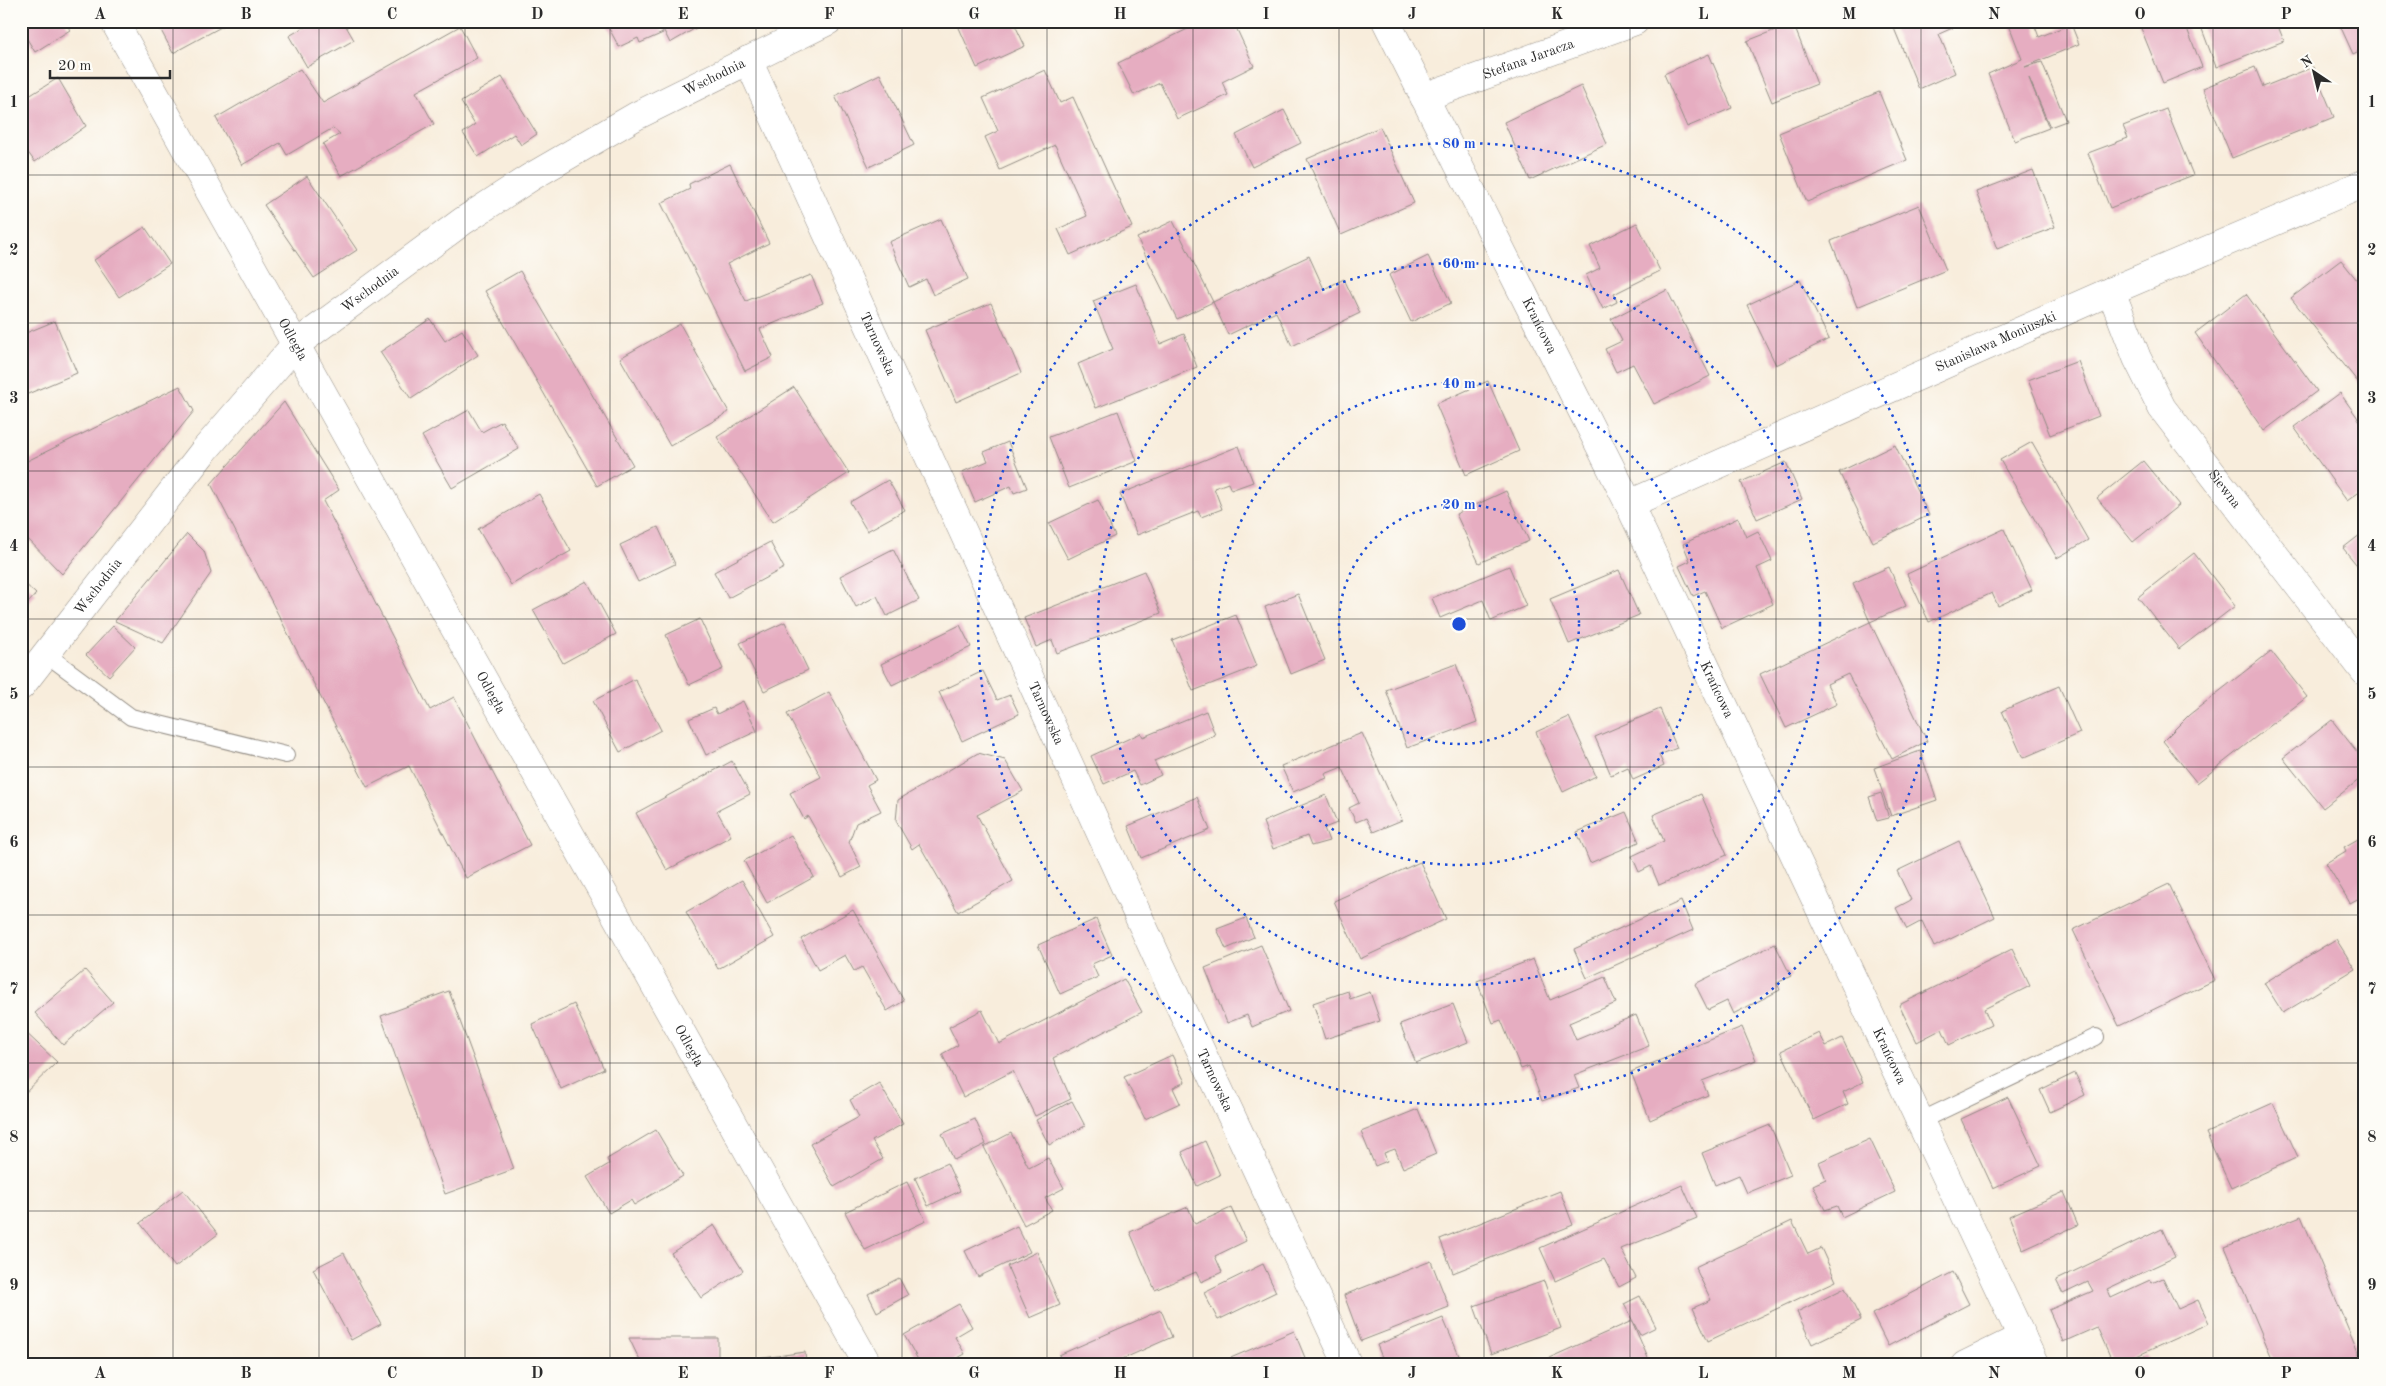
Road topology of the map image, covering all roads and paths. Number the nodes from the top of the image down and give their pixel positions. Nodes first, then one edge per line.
1 (114, 21) edge
2 (828, 21) edge
3 (1386, 21) edge
4 (1635, 21) edge
5 (748, 60) junction
6 (1424, 97) junction
7 (2365, 183) edge
8 (2111, 291) junction
9 (295, 345) junction
10 (1629, 504) junction
11 (46, 654) junction
12 (2365, 672) edge
13 (21, 686) edge
14 (286, 755) dead end
15 (2096, 1037) dead end
16 (1920, 1121) junction
17 (2022, 1337) junction
18 (868, 1365) edge
19 (1348, 1365) edge
20 (1965, 1365) edge
21 (2035, 1365) edge

1 - 9 street, Odległa
2 - 5 street, Wschodnia
3 - 6 street, Krańcowa
4 - 6 street, Stefana Jaracza
5 - 9 street, Wschodnia
5 - 19 street, Tarnowska
6 - 10 street, Krańcowa
7 - 8 street, Stanisława Moniuszki
8 - 10 street, Stanisława Moniuszki
8 - 12 street, Siewna
9 - 11 street, Wschodnia
9 - 18 street, Odległa
10 - 16 street, Krańcowa
11 - 13 street, Wschodnia
11 - 14 lane
15 - 16 lane
16 - 17 street, Krańcowa
17 - 20 street
17 - 21 street, Krańcowa

